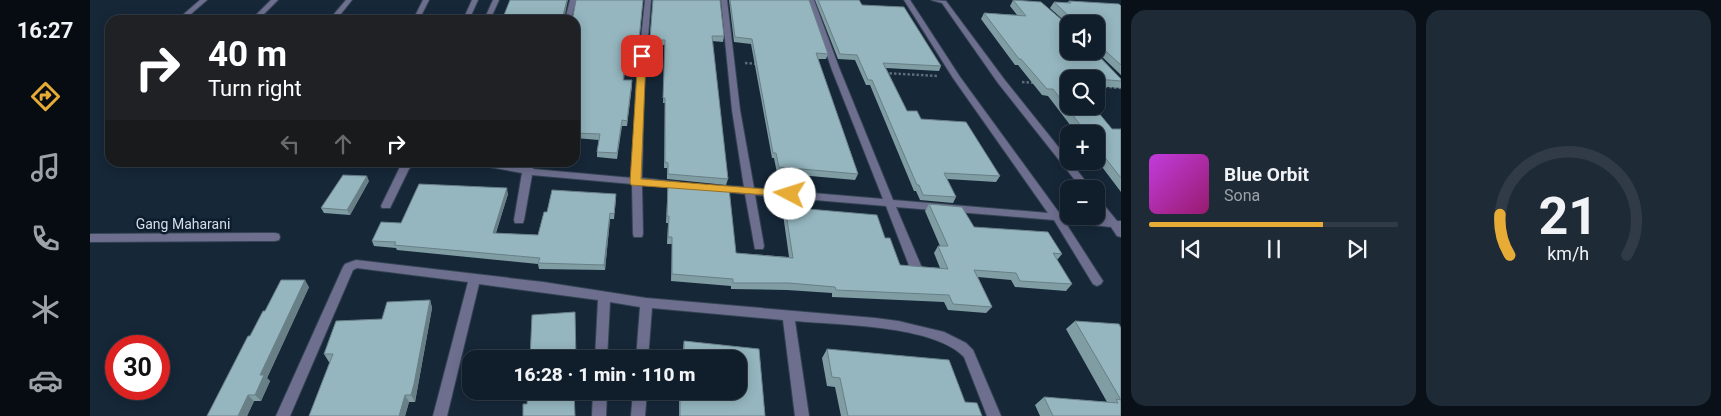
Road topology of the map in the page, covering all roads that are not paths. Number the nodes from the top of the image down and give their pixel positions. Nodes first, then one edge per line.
1 (204, 0) edge
2 (275, 0) edge
3 (349, 0) edge
4 (426, 0) edge
5 (474, 0) edge
6 (496, 0) edge
7 (573, 0) edge
8 (648, 0) edge
9 (724, 0) edge
10 (811, 0) edge
11 (907, 0) edge
12 (934, 0) edge
13 (186, 15) edge
14 (259, 15) edge
15 (336, 15) edge
16 (418, 15) edge
17 (468, 15) edge
18 (489, 15) edge
19 (569, 15) edge
20 (405, 167) edge
21 (528, 167) edge
22 (1080, 180) edge
23 (635, 182) junction
24 (750, 191) junction
25 (889, 203) junction
26 (386, 206) dead end
27 (1105, 212) edge
28 (1057, 217) junction
29 (519, 220) dead end
30 (1119, 228) edge
31 (638, 234) dead end
32 (90, 238) edge
33 (276, 238) dead end
34 (759, 246) dead end
35 (916, 268) edge
36 (474, 279) junction
37 (1097, 282) dead end
38 (604, 297) junction
39 (646, 303) junction
40 (788, 315) junction
41 (601, 350) edge
42 (643, 350) edge
43 (600, 400) edge
44 (639, 400) edge
45 (283, 416) edge
46 (440, 416) edge
47 (599, 416) edge
48 (638, 416) edge
49 (802, 416) edge
50 (994, 416) edge

1 - 13 street
2 - 14 street
3 - 15 street
4 - 16 street
5 - 17 street
6 - 18 street
7 - 19 street
8 - 23 street
9 - 24 street
10 - 25 street
11 - 28 street
12 - 22 street
20 - 26 street
21 - 23 street
21 - 29 street
23 - 24 street
23 - 31 street
24 - 25 street
24 - 34 street
25 - 28 street
25 - 35 street
27 - 30 street
28 - 30 street
28 - 37 street
32 - 33 street, Gang Maharani
36 - 38 street
36 - 45 street
36 - 46 street
38 - 39 street
38 - 41 street
39 - 40 street
39 - 42 street
40 - 49 street
40 - 50 street
43 - 47 street
44 - 48 street

